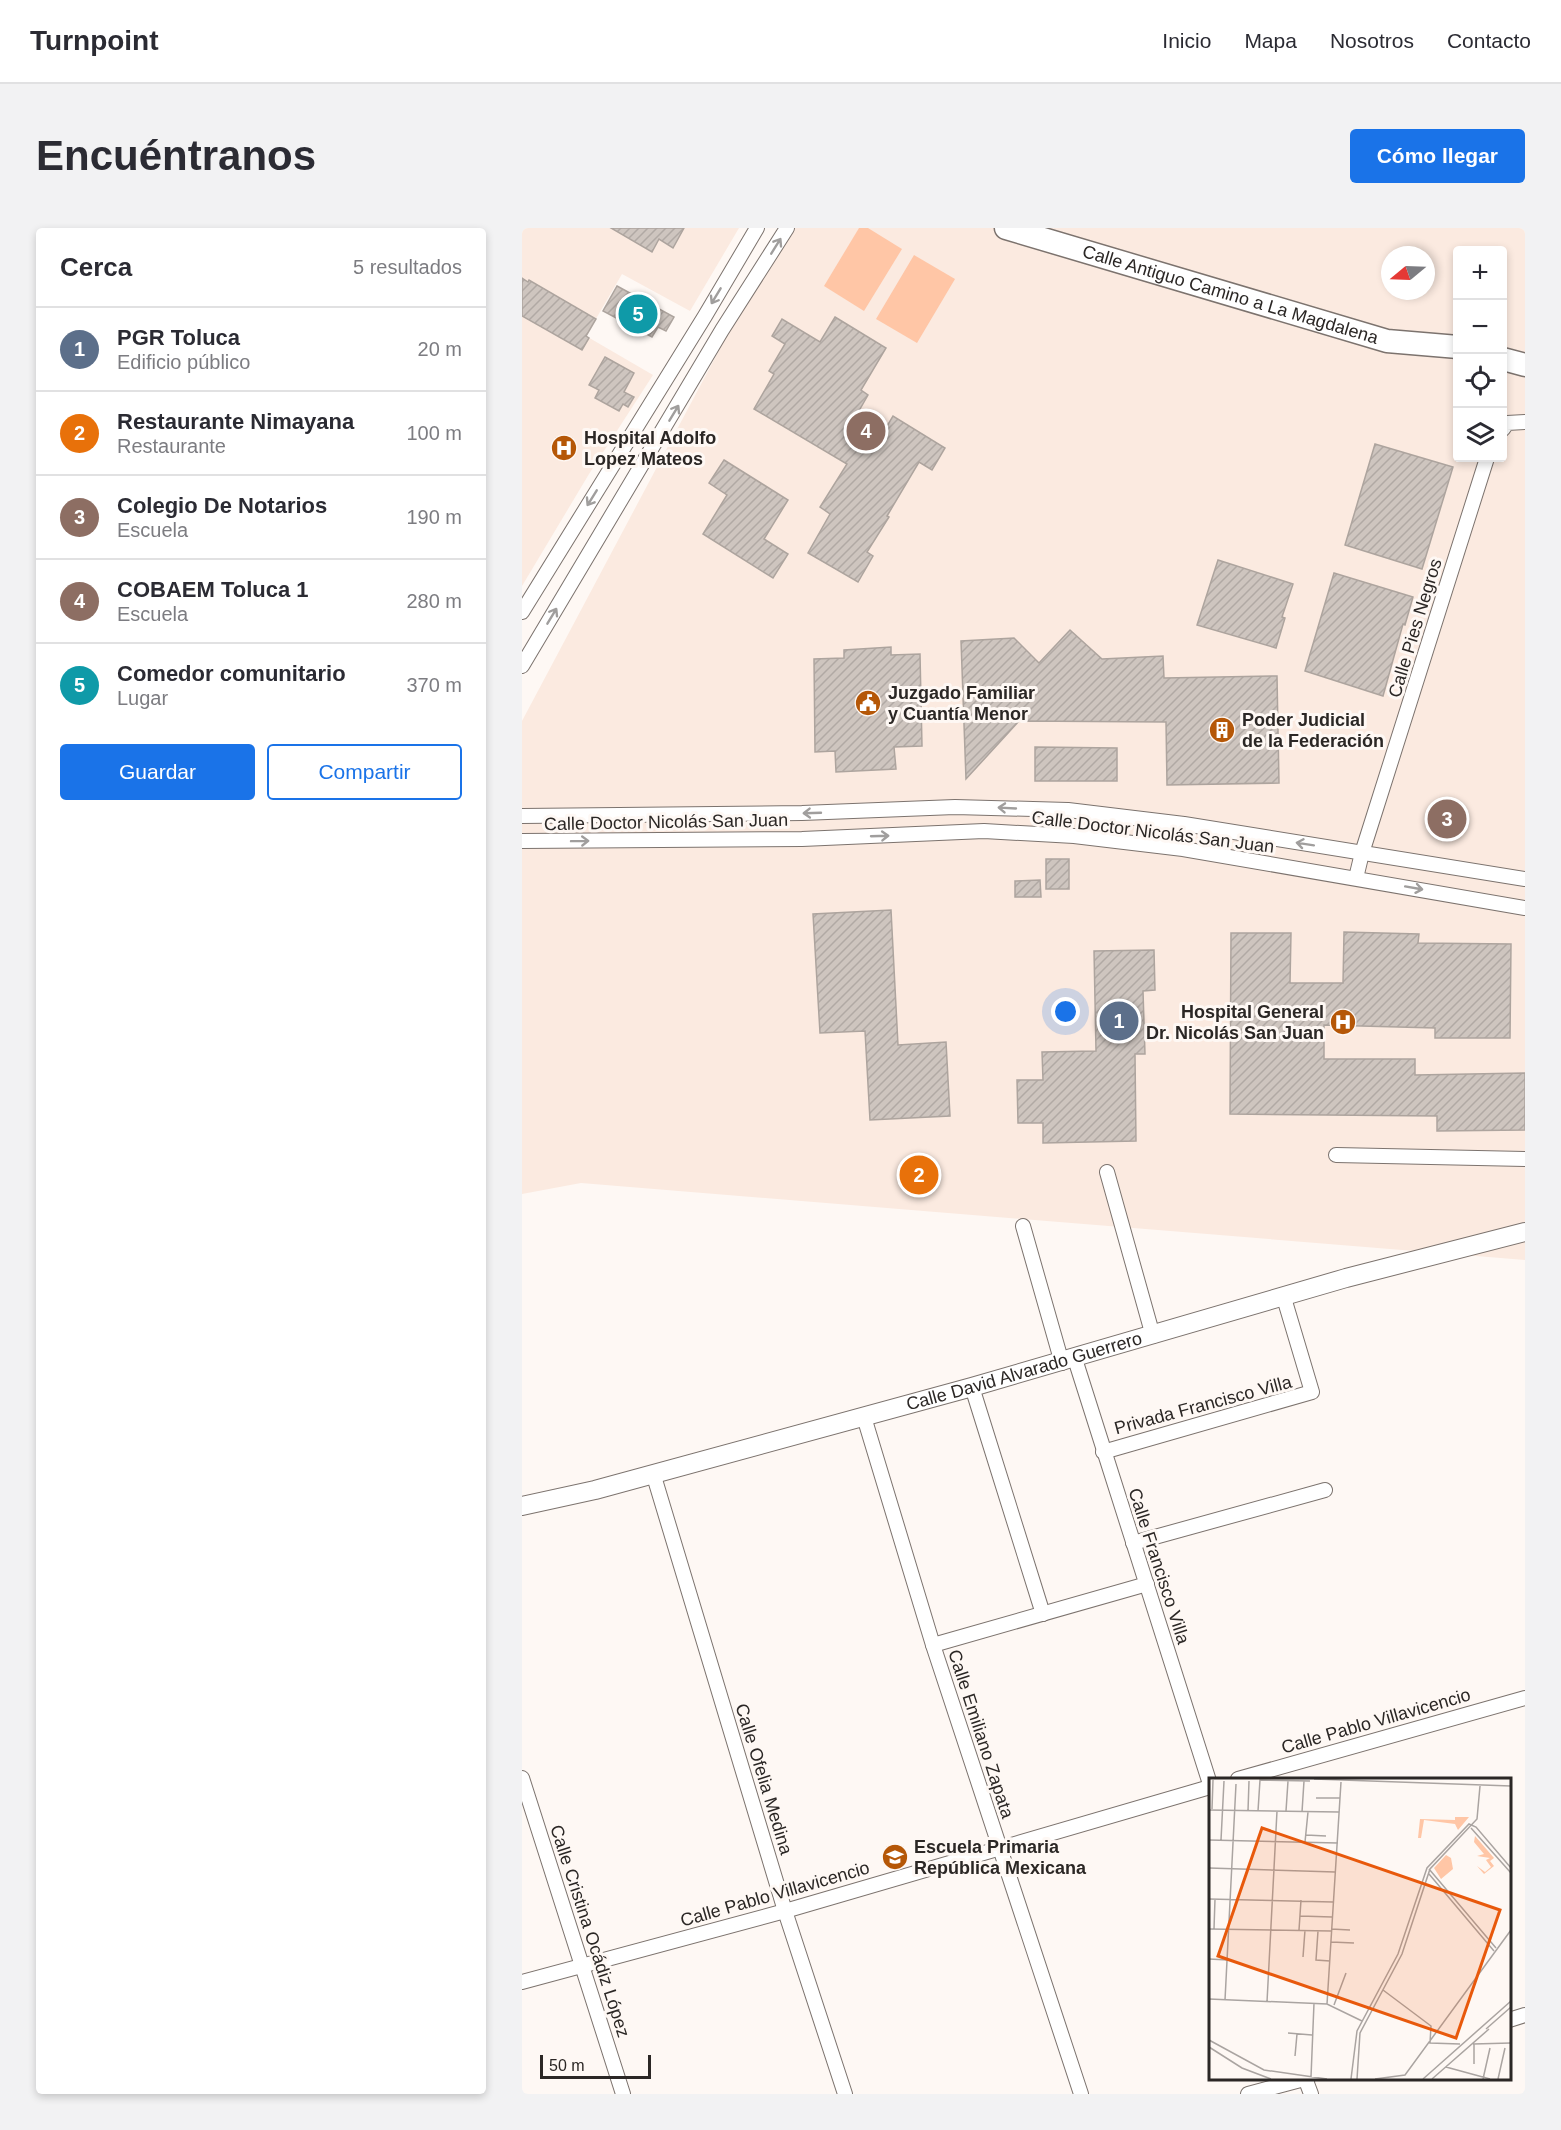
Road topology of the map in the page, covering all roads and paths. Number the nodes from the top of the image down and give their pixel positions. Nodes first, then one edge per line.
1 (757, 228) edge
2 (787, 228) edge
3 (1006, 228) edge
4 (1453, 347) edge
5 (1507, 360) edge
6 (1525, 365) edge
7 (1525, 422) edge
8 (1507, 423) edge
9 (1486, 462) edge
10 (522, 612) edge
11 (522, 666) edge
12 (522, 816) edge
13 (522, 842) edge
14 (1362, 853) junction
15 (1356, 878) junction
16 (1525, 879) edge
17 (1525, 908) edge
18 (1336, 1155) dead end
19 (1525, 1159) edge
20 (1107, 1172) dead end
21 (1023, 1226) dead end
22 (1525, 1232) edge
23 (1284, 1298) junction
24 (1153, 1336) junction
25 (1068, 1361) junction
26 (972, 1387) junction
27 (864, 1417) junction
28 (1103, 1452) junction
29 (653, 1473) junction
30 (1324, 1490) dead end
31 (522, 1506) edge
32 (1133, 1543) junction
33 (1147, 1584) junction
34 (1042, 1614) junction
35 (933, 1646) junction
36 (1525, 1698) edge
37 (522, 1778) edge
38 (1242, 1778) edge
39 (1209, 1783) edge
40 (1209, 1786) edge
41 (999, 1849) junction
42 (785, 1911) junction
43 (582, 1966) junction
44 (522, 1982) edge
45 (1525, 2015) edge
46 (1510, 2020) edge
47 (1302, 2079) edge
48 (1306, 2079) edge
49 (623, 2094) edge
50 (844, 2094) edge
51 (1081, 2094) edge
52 (1248, 2094) edge
53 (1311, 2094) edge

1 -> 10 street
11 -> 2 street
3 - 4 main road, Calle Antiguo Camino a La Magdalena
5 - 6 main road
7 - 8 street
9 - 14 street, Calle Pies Negros
14 -> 12 street, Calle Doctor Nicolás San Juan
13 -> 15 street, Calle Doctor Nicolás San Juan
14 - 15 street, Calle Pies Negros
14 - 16 street, Calle Doctor Nicolás San Juan
15 -> 17 street, Calle Doctor Nicolás San Juan
18 - 19 street
20 - 24 street
21 - 25 street, Calle Francisco Villa
22 - 23 street, Calle David Alvarado Guerrero
23 - 24 street, Calle David Alvarado Guerrero
23 - 28 street, Privada Francisco Villa
24 - 25 street, Calle David Alvarado Guerrero
25 - 26 street, Calle David Alvarado Guerrero
25 - 28 street, Calle Francisco Villa
26 - 27 street, Calle David Alvarado Guerrero
26 - 34 street
27 - 29 street, Calle David Alvarado Guerrero
27 - 35 street, Calle Emiliano Zapata
28 - 32 street, Calle Francisco Villa
29 - 31 street, Calle David Alvarado Guerrero
29 - 42 street, Calle Ofelia Medina
30 - 32 street
32 - 33 street, Calle Francisco Villa
33 - 34 street
33 - 39 street, Calle Francisco Villa
34 - 35 street
35 - 41 street, Calle Emiliano Zapata
36 - 38 street, Calle Pablo Villavicencio
37 - 43 street, Calle Cristina Ocádiz López
40 - 41 street, Calle Pablo Villavicencio
41 - 42 street, Calle Pablo Villavicencio
41 - 51 street, Calle Emiliano Zapata
42 - 43 street, Calle Pablo Villavicencio
42 - 50 street, Calle Ofelia Medina
43 - 44 street, Calle Pablo Villavicencio
43 - 49 street, Calle Cristina Ocádiz López
45 - 46 street
47 - 52 street
48 - 53 street

